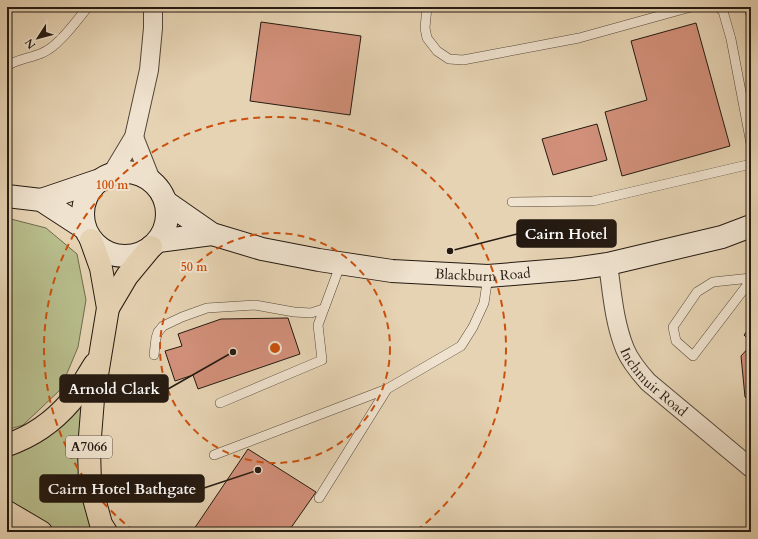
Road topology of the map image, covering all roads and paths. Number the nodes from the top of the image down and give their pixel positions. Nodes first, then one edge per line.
1 (88, 7) edge
2 (153, 7) edge
3 (427, 7) edge
4 (691, 7) edge
5 (718, 7) edge
6 (7, 66) edge
7 (134, 137) junction
8 (751, 144) edge
9 (751, 164) edge
10 (105, 176) junction
11 (151, 180) junction
12 (7, 196) edge
13 (41, 200) junction
14 (166, 202) junction
15 (512, 202) dead end
16 (751, 226) edge
17 (88, 234) junction
18 (212, 234) junction
19 (154, 244) junction
20 (341, 263) junction
21 (608, 264) junction
22 (488, 276) junction
23 (751, 279) edge
24 (108, 308) junction
25 (323, 309) junction
26 (154, 355) dead end
27 (99, 359) junction
28 (387, 389) junction
29 (220, 403) dead end
30 (7, 445) edge
31 (214, 455) dead end
32 (751, 468) edge
33 (319, 498) dead end
34 (7, 512) edge
35 (41, 532) edge
36 (106, 532) edge

1 - 6 lane
2 - 7 street
3 - 4 lane
5 - 8 lane
7 - 10 street
7 - 11 street
9 - 15 lane
10 - 11 main road
10 - 13 main road
10 - 17 main road
11 - 14 main road
12 - 13 main road
13 - 17 main road
14 - 18 main road, Blackburn Road
14 - 19 main road
16 - 21 main road, Blackburn Road
17 - 19 main road
17 - 24 main road, A7066
18 - 19 main road, Blackburn Road
18 - 20 main road, Blackburn Road
19 - 24 main road, A7066
20 - 22 main road, Blackburn Road
20 - 25 lane
21 - 22 main road, Blackburn Road
21 - 32 street, Inchmuir Road
22 - 28 lane
23 - 23 lane
24 - 27 main road, A7066
25 - 26 lane
25 - 29 lane
27 - 30 main road, A7066
27 - 36 main road, A7066
28 - 31 lane
28 - 33 lane
34 - 35 main road

